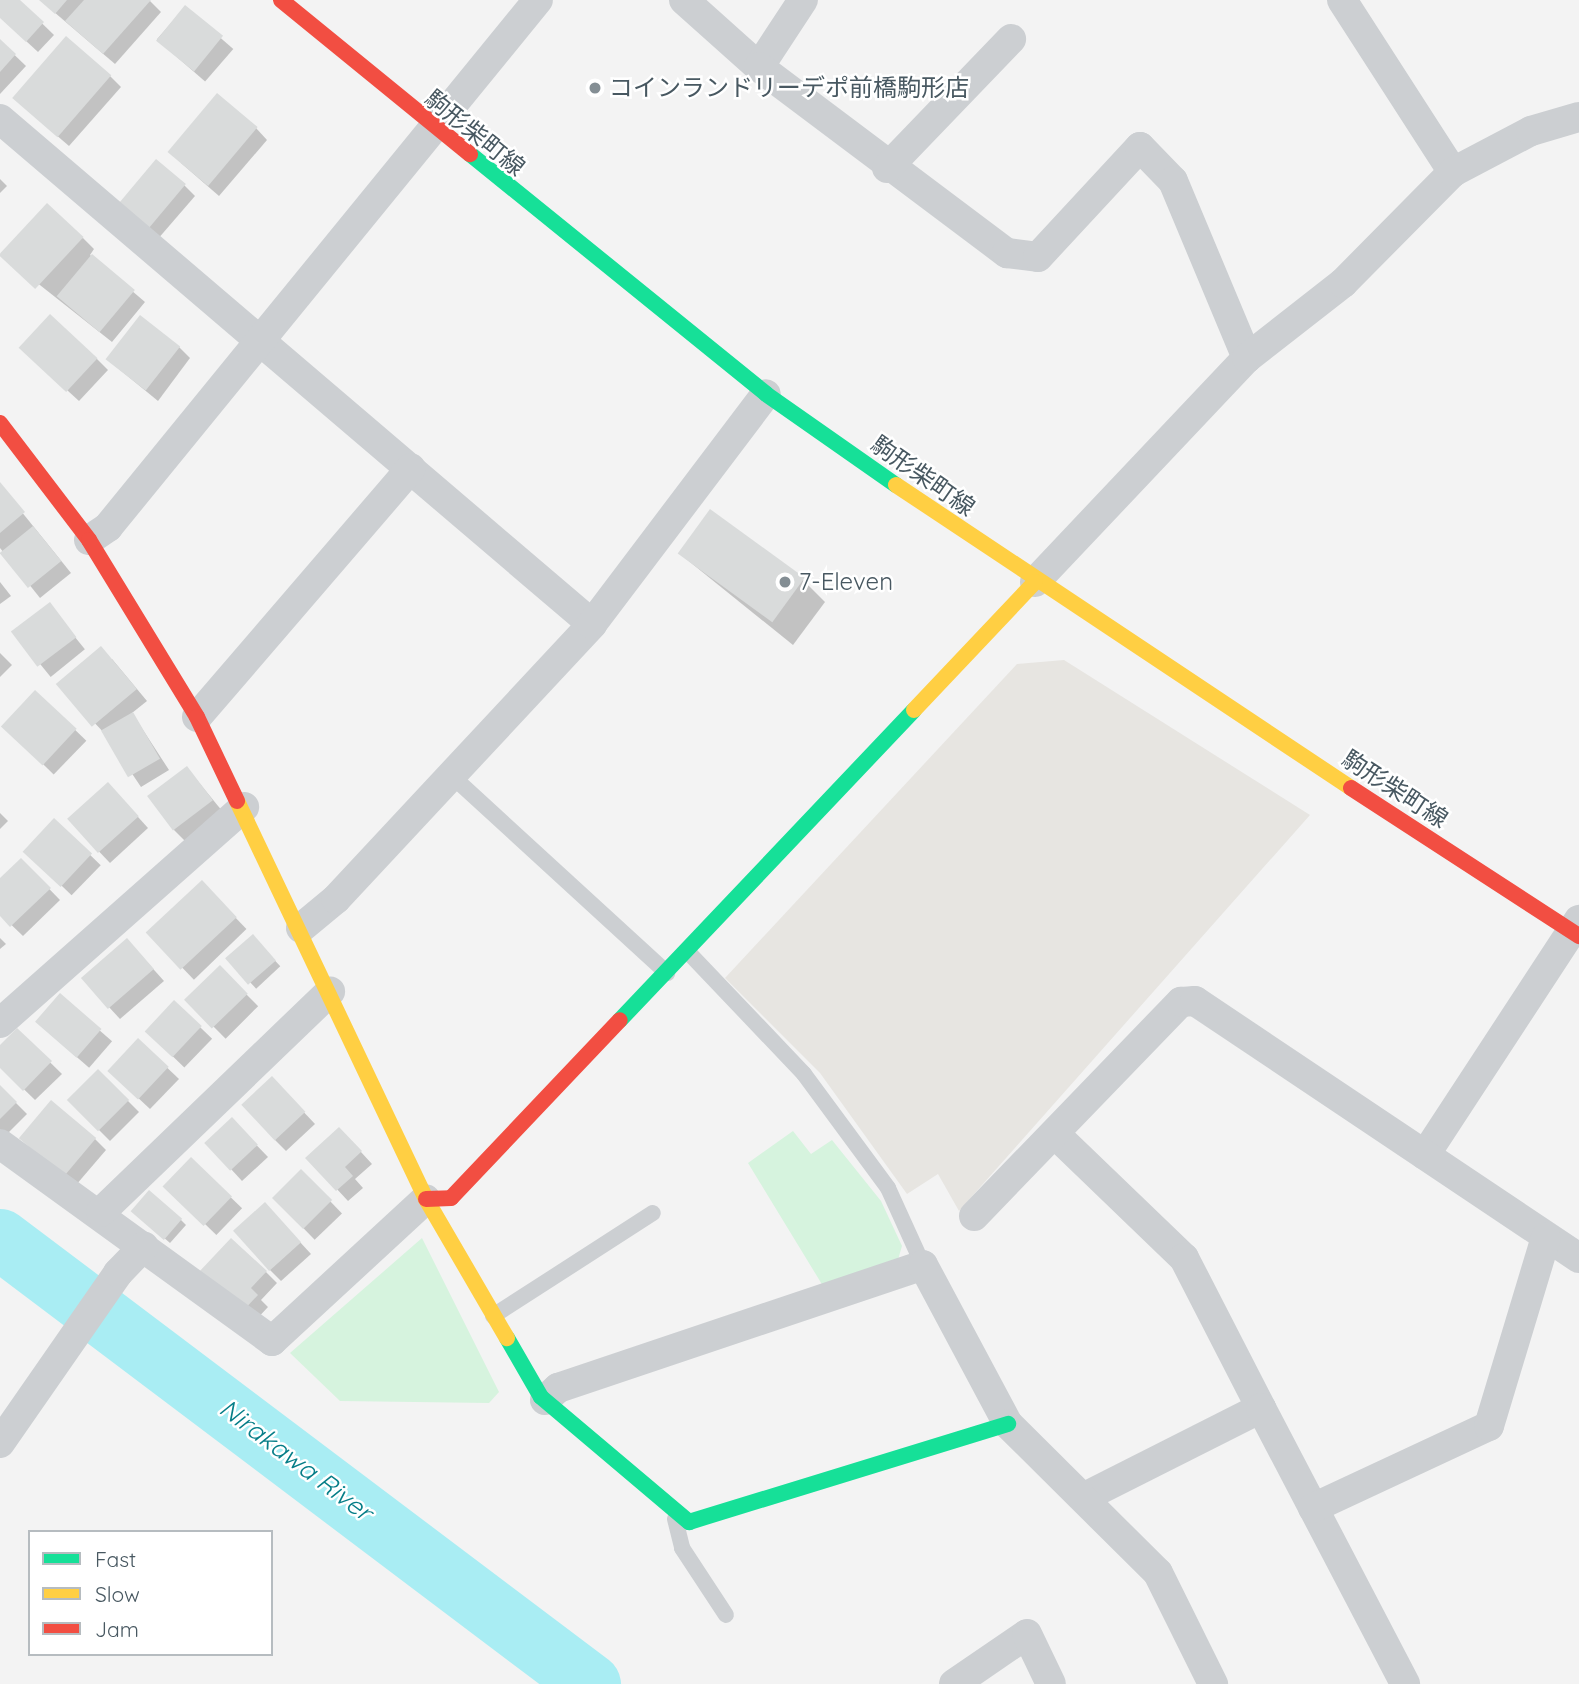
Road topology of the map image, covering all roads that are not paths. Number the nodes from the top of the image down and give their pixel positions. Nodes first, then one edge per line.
1 (281, 0) edge
2 (538, 0) edge
3 (684, 0) edge
4 (803, 0) edge
5 (1342, 0) edge
6 (1012, 39) dead end
7 (759, 67) junction
8 (1579, 117) edge
9 (0, 119) edge
10 (432, 128) junction
11 (887, 168) junction
12 (1452, 172) junction
13 (259, 341) junction
14 (1247, 358) junction
15 (766, 394) junction
16 (6, 441) edge
17 (411, 468) junction
18 (89, 540) junction
19 (1035, 582) junction
20 (592, 624) junction
21 (197, 717) junction
22 (452, 776) junction
23 (244, 807) junction
24 (301, 928) junction
25 (1577, 929) edge
26 (688, 952) junction
27 (667, 973) junction
28 (330, 992) junction
29 (0, 1023) edge
30 (1055, 1134) junction
31 (0, 1144) edge
32 (1425, 1155) junction
33 (426, 1199) junction
34 (101, 1212) junction
35 (653, 1213) dead end
36 (974, 1216) dead end
37 (1546, 1237) junction
38 (145, 1246) junction
39 (1579, 1258) edge
40 (923, 1265) junction
41 (491, 1317) junction
42 (545, 1400) junction
43 (1261, 1408) junction
44 (1008, 1424) junction
45 (2, 1436) edge
46 (1087, 1496) junction
47 (1313, 1508) junction
48 (675, 1516) junction
49 (726, 1615) dead end
50 (954, 1684) edge
51 (1051, 1684) edge
52 (1213, 1684) edge
53 (1405, 1684) edge

1 - 10 street, 駒形柴町線
2 - 10 street
3 - 7 street
4 - 7 street
5 - 12 street
6 - 11 street
7 - 11 street
8 - 12 street
9 - 13 street
10 - 13 street
10 - 15 street, 駒形柴町線
11 - 14 street
12 - 14 street
13 - 17 street
13 - 18 street
14 - 19 street
15 - 19 street, 駒形柴町線
15 - 20 street
16 - 18 street
17 - 20 street
17 - 21 street
18 - 21 street
19 - 25 street, 駒形柴町線
19 - 26 street
20 - 22 street
21 - 23 street
22 - 24 street
22 - 27 lane
23 - 24 street
23 - 29 street
24 - 28 street
25 - 32 street
26 - 27 street
26 - 40 lane
27 - 33 street
28 - 33 street
28 - 34 street
30 - 32 street
30 - 36 street
30 - 43 street
31 - 34 street
32 - 37 street
33 - 38 street
33 - 41 street
34 - 38 street
35 - 41 lane
37 - 39 street
37 - 47 street
38 - 45 street
40 - 42 street
40 - 44 street
41 - 42 street
42 - 48 street
43 - 46 street
43 - 47 street
44 - 46 street
44 - 48 street
46 - 52 street
47 - 53 street
48 - 49 lane
50 - 51 street

